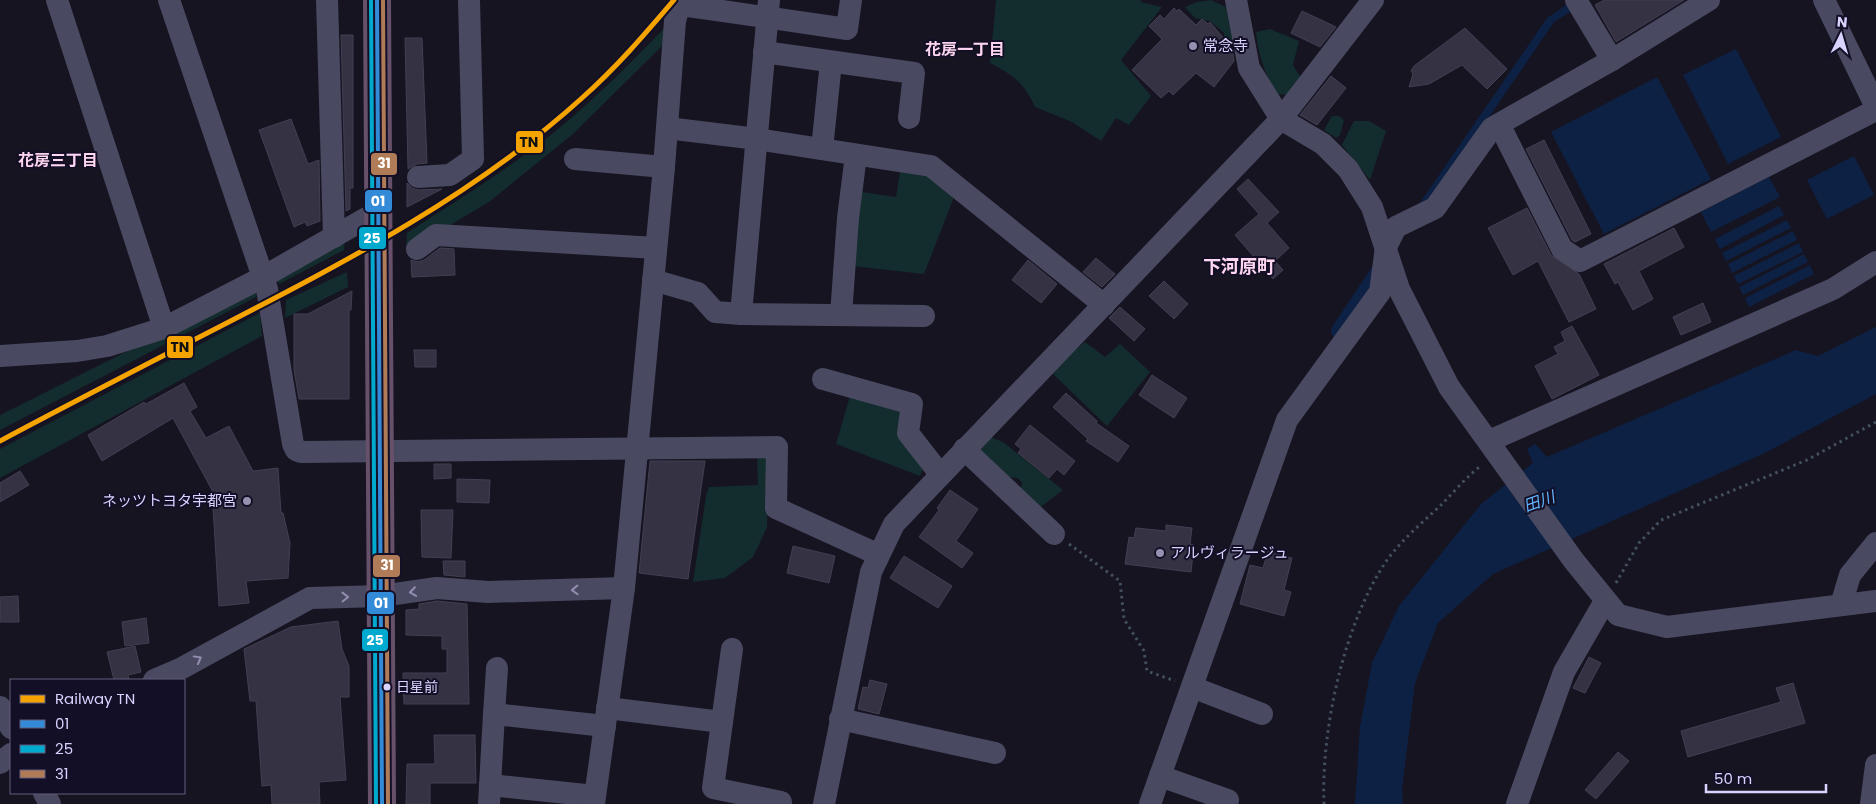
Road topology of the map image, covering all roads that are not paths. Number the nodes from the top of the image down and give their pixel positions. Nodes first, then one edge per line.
1 (57, 0) edge
2 (168, 0) edge
3 (326, 0) edge
4 (377, 0) edge
5 (469, 0) edge
6 (851, 0) edge
7 (1236, 0) edge
8 (1373, 0) edge
9 (1576, 0) edge
10 (1708, 0) edge
11 (1824, 0) edge
12 (682, 2) edge
13 (768, 9) edge
14 (764, 52) junction
15 (1612, 60) junction
16 (831, 62) junction
17 (1876, 109) edge
18 (909, 118) dead end
19 (1281, 119) junction
20 (1499, 124) junction
21 (666, 128) junction
22 (756, 139) junction
23 (822, 150) junction
24 (856, 155) junction
25 (575, 159) dead end
26 (664, 167) junction
27 (418, 176) dead end
28 (377, 212) junction
29 (334, 237) junction
30 (1386, 247) junction
31 (656, 248) junction
32 (417, 249) dead end
33 (1876, 262) edge
34 (263, 277) junction
35 (653, 280) junction
36 (1104, 305) junction
37 (741, 314) junction
38 (841, 315) junction
39 (924, 316) dead end
40 (164, 328) junction
41 (0, 356) edge
42 (823, 379) dead end
43 (638, 449) junction
44 (964, 449) junction
45 (381, 452) junction
46 (1493, 454) junction
47 (940, 474) junction
48 (1054, 534) road end
49 (1876, 543) edge
50 (879, 555) junction
51 (624, 588) junction
52 (381, 596) junction
53 (1605, 601) junction
54 (1876, 601) edge
55 (1841, 605) junction
56 (732, 649) dead end
57 (498, 668) dead end
58 (156, 679) edge
59 (1182, 684) junction
60 (0, 708) edge
61 (494, 714) junction
62 (1262, 714) dead end
63 (606, 717) junction
64 (840, 719) junction
65 (722, 722) junction
66 (10, 726) edge
67 (995, 753) dead end
68 (10, 755) edge
69 (0, 763) edge
70 (1876, 765) edge
71 (1160, 776) junction
72 (489, 795) edge
73 (712, 796) edge
74 (594, 800) edge
75 (1228, 800) dead end
76 (1869, 800) edge
77 (382, 804) edge
78 (781, 804) edge
79 (824, 804) edge
80 (1150, 804) edge
81 (1517, 804) edge

1 - 40 street
2 - 34 street
3 - 29 street
4 - 28 highway
5 - 27 street
6 - 13 street
7 - 19 street
8 - 19 street
9 - 15 street
10 - 15 street
11 - 17 street
12 - 13 street
12 - 21 street
13 - 14 street
14 - 16 street
14 - 22 street
15 - 20 street
16 - 18 street
16 - 23 street
17 - 20 street
19 - 30 street
19 - 36 street
20 - 30 street
21 - 22 street
21 - 26 street
22 - 23 street
22 - 37 street
23 - 24 street
24 - 36 street
24 - 38 street
25 - 26 street
26 - 31 street
28 - 29 street
28 - 45 highway
29 - 34 street
30 - 46 street
30 - 59 street
31 - 32 street
31 - 35 street
33 - 46 street
34 - 40 street
34 - 45 street
35 - 37 street
35 - 43 street
36 - 44 street
37 - 38 street
38 - 39 street
40 - 41 street
42 - 47 street
43 - 45 street
43 - 50 street
43 - 51 street
44 - 47 street
44 - 48 street
45 - 52 highway
46 - 53 street
47 - 50 street
49 - 55 street
50 - 64 street
51 -> 52 street
51 - 63 street
58 -> 52 street
52 - 77 highway
53 - 55 street
53 - 81 street
54 - 55 street
56 - 65 street
57 - 61 street
59 - 62 street
59 - 71 street
60 - 66 street
61 - 63 street
61 - 72 street
63 - 65 street
63 - 74 street
64 - 67 street
64 - 79 street
65 - 73 street
68 - 69 street
70 - 76 street
71 - 75 street
71 - 80 street
72 - 74 street
73 - 78 street

